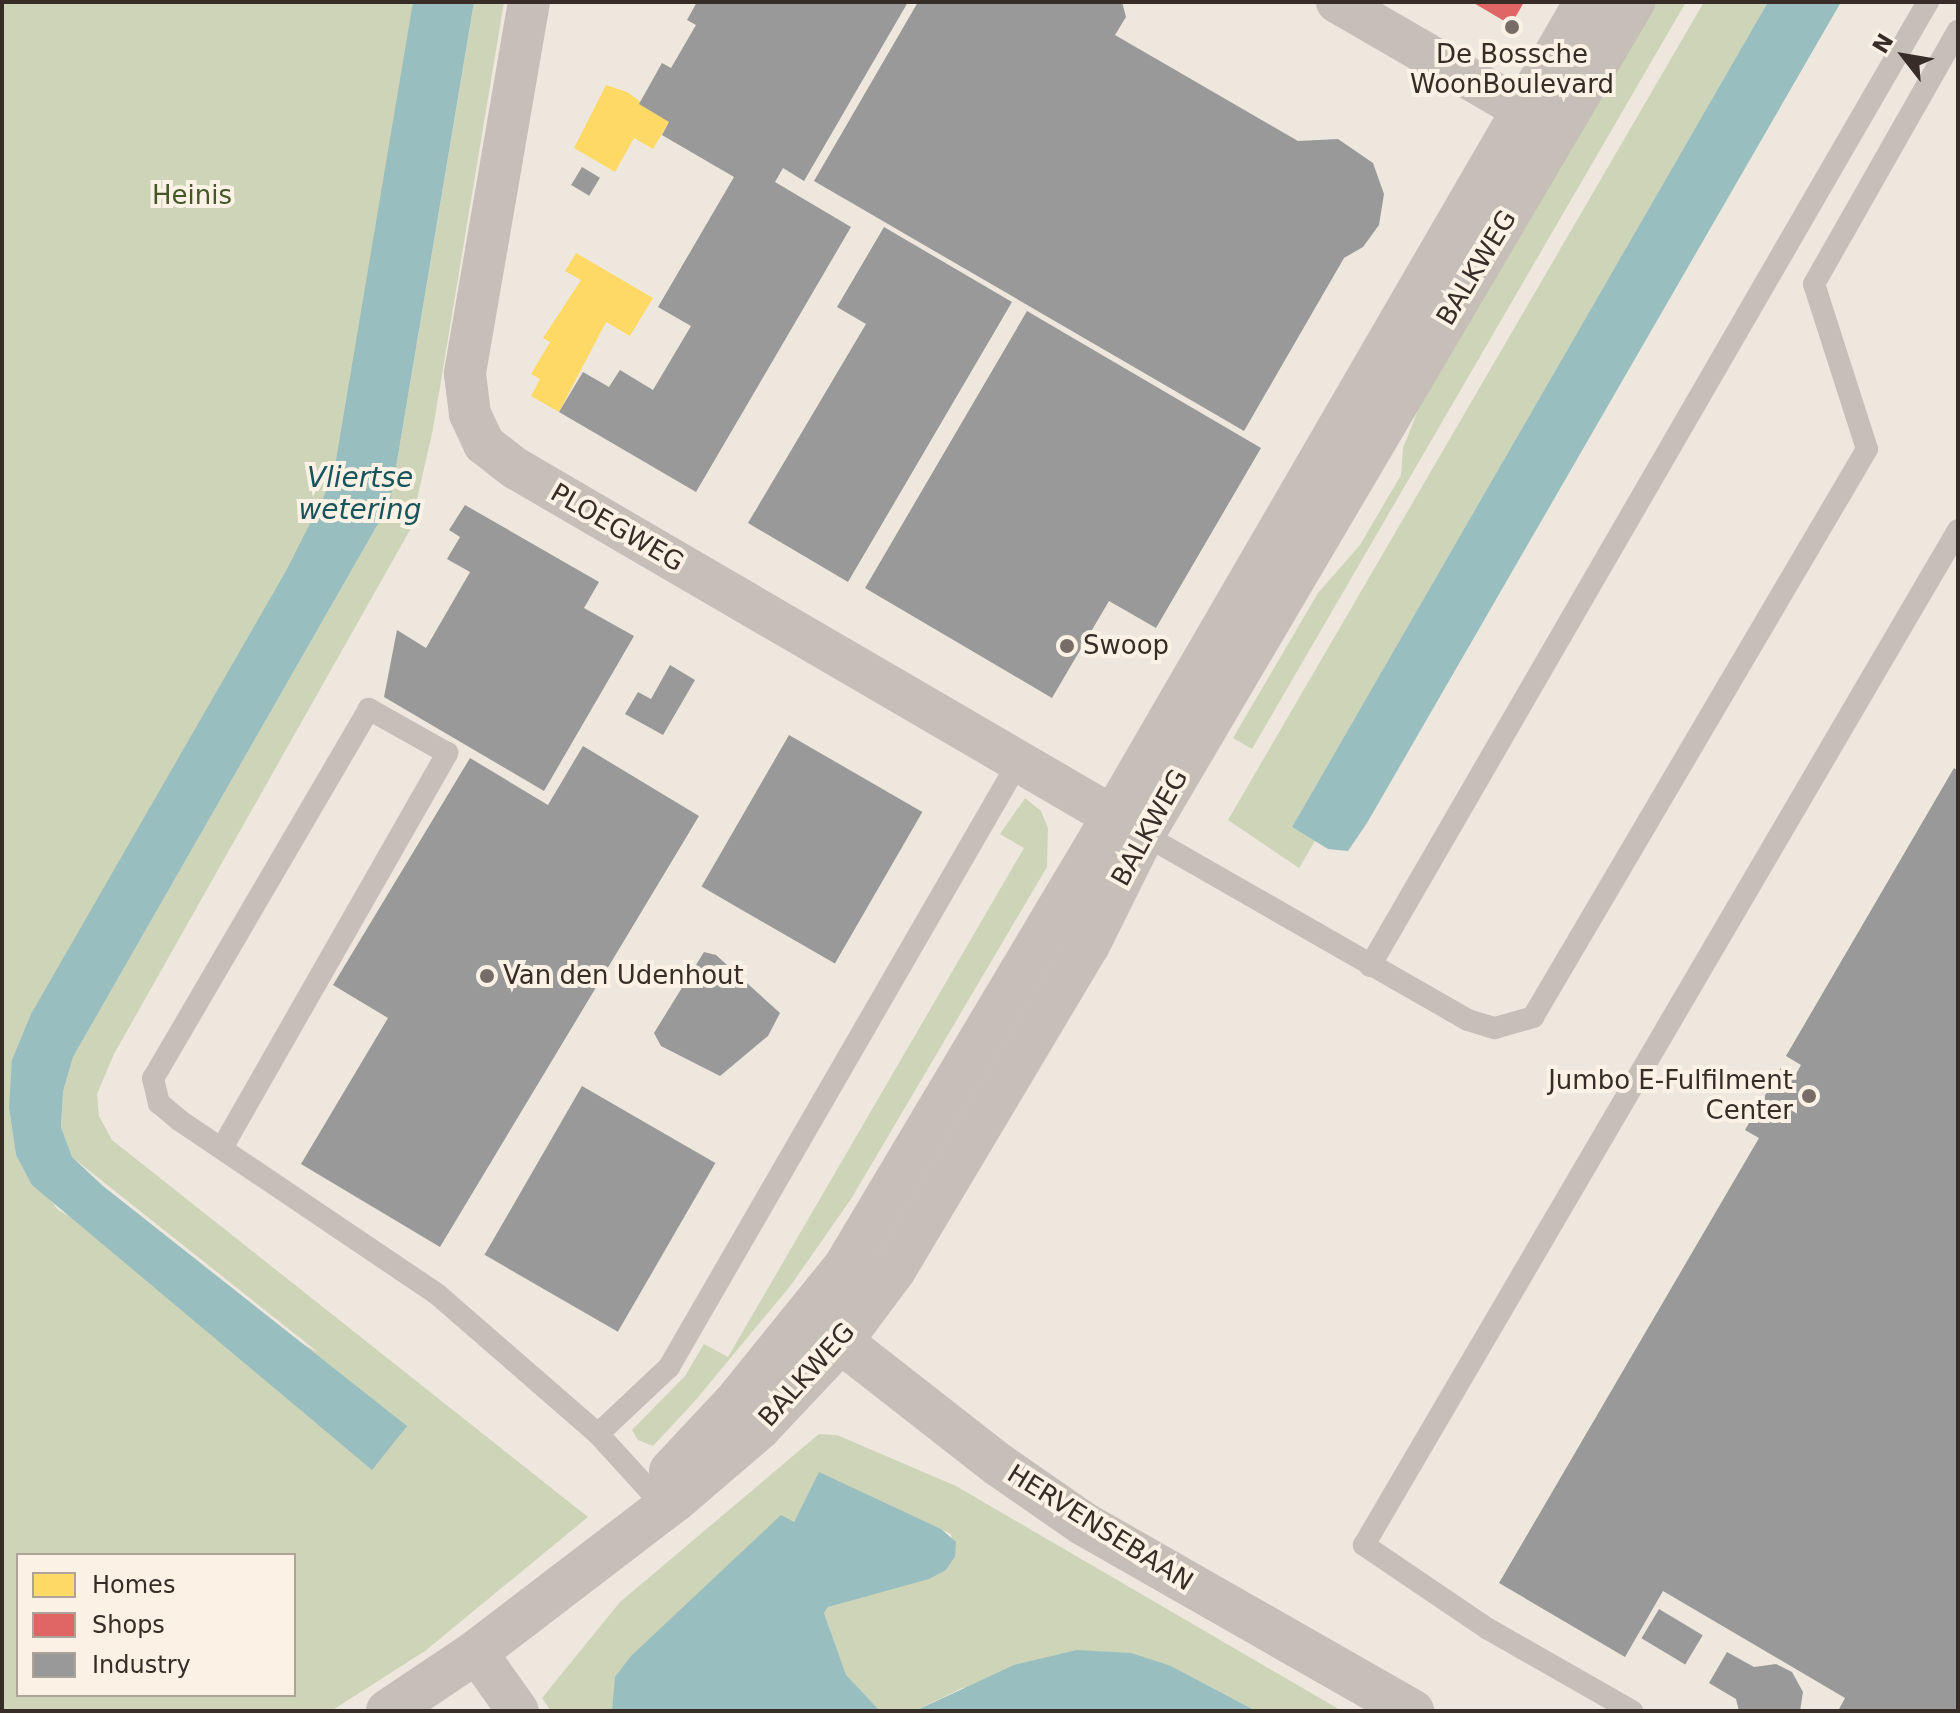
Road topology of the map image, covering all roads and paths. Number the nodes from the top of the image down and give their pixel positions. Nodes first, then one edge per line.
1 (529, 2) edge
2 (1337, 2) edge
3 (1586, 2) edge
4 (1633, 2) edge
5 (1928, 2) edge
6 (1958, 31) edge
7 (1541, 120) junction
8 (1958, 530) edge
9 (1019, 761) junction
10 (1128, 825) junction
11 (1370, 966) junction
12 (222, 1148) junction
13 (825, 1329) junction
14 (598, 1434) junction
15 (651, 1492) junction
16 (573, 1575) junction
17 (476, 1652) junction
18 (388, 1711) edge
19 (518, 1711) edge
20 (1412, 1711) edge
21 (1632, 1711) edge

1 - 9 street, PLOEGWEG
2 - 7 street
3 - 7 street, BALKWEG
4 - 7 street, BALKWEG
5 - 11 lane
6 - 11 lane
7 - 10 street, BALKWEG
8 - 21 lane
9 - 10 street, PLOEGWEG
9 - 14 lane
10 - 11 lane
10 - 13 street, BALKWEG
12 - 12 lane
12 - 14 lane
13 - 15 street, BALKWEG
13 - 16 street, BALKWEG
13 - 20 street, HERVENSEBAAN
14 - 15 lane
15 - 16 street, BALKWEG
16 - 17 street, BALKWEG
17 - 18 street, BALKWEG
17 - 19 street

